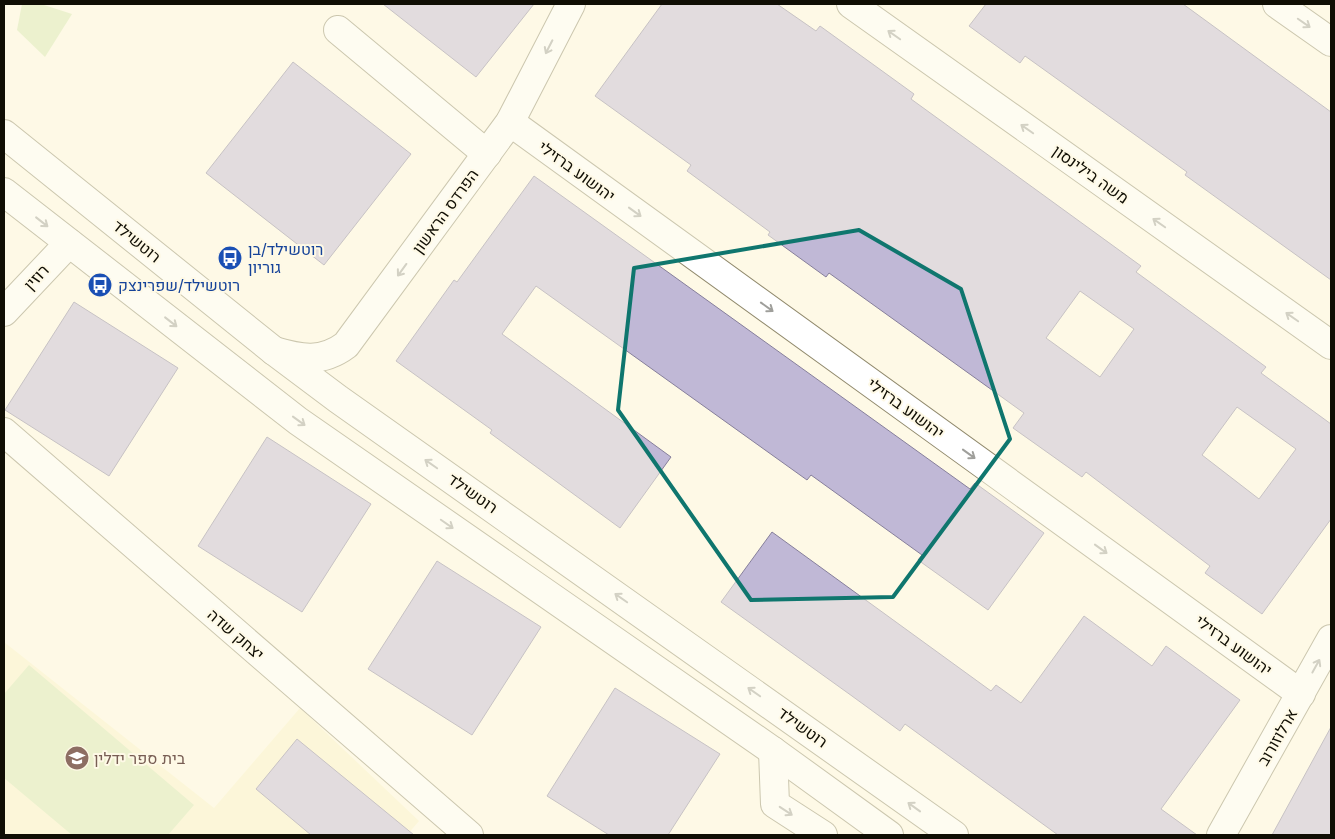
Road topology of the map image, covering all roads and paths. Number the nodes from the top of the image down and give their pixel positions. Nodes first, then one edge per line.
1 (571, 4) edge
2 (851, 4) edge
3 (1277, 4) edge
4 (338, 30) dead end
5 (1331, 42) edge
6 (510, 122) junction
7 (4, 127) edge
8 (4, 134) edge
9 (487, 154) junction
10 (32, 158) junction
11 (4, 192) edge
12 (69, 243) junction
13 (4, 312) edge
14 (1331, 345) edge
15 (274, 351) junction
16 (4, 432) edge
17 (1331, 639) edge
18 (1301, 694) junction
19 (773, 751) junction
20 (457, 832) edge
21 (823, 835) edge
22 (889, 835) edge
23 (954, 835) edge
24 (1221, 835) edge

1 -> 6 street, הפרדס הראשון
14 -> 2 street, משה בילינסון
3 -> 5 street
4 - 9 street
6 - 9 street, הפרדס הראשון
6 -> 18 street, יהושוע ברזילי
7 - 10 street
8 - 10 street, רוטשילד
9 -> 15 street, הפרדס הראשון
10 - 15 street, רוטשילד
11 -> 12 street
12 - 13 street, רוזין
12 -> 19 street
23 -> 15 street, רוטשילד
16 - 20 street, יצחק שדה
18 -> 17 street, ארלוזורוב
18 - 24 street, ארלוזורוב
19 -> 21 street
19 - 22 street

